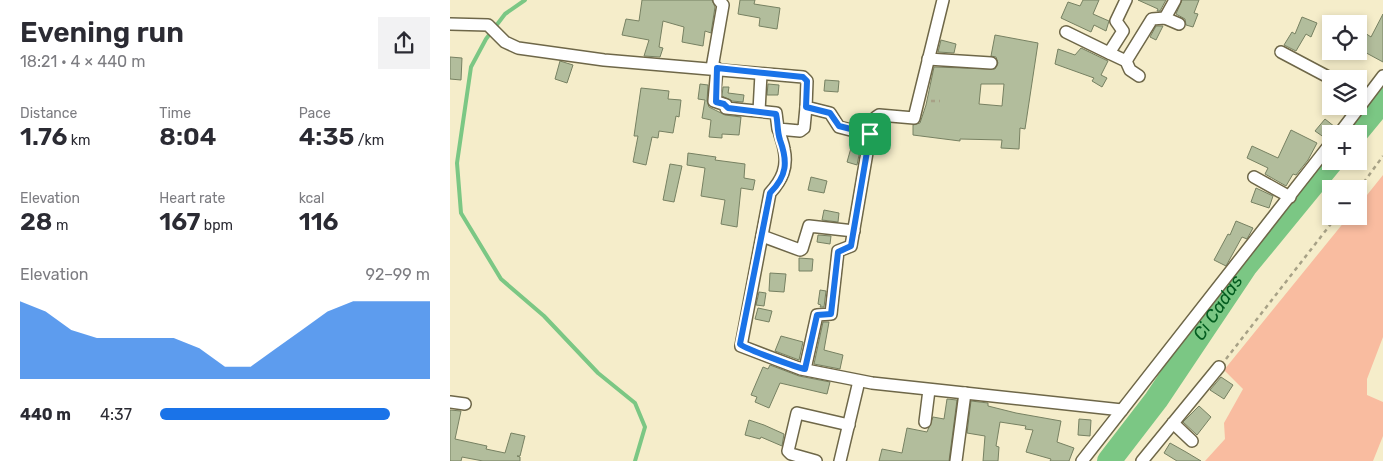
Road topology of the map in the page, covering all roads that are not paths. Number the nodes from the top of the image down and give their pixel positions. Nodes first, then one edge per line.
1 (719, 0) edge
2 (943, 0) edge
3 (1126, 0) edge
4 (1175, 0) edge
5 (1165, 18) junction
6 (450, 24) edge
7 (1179, 24) dead end
8 (1066, 32) dead end
9 (1281, 52) dead end
10 (1108, 53) junction
11 (928, 59) junction
12 (1126, 61) junction
13 (991, 63) dead end
14 (714, 68) junction
15 (761, 74) junction
16 (1322, 74) edge
17 (1140, 76) dead end
18 (1383, 76) edge
19 (1367, 91) edge
20 (806, 107) junction
21 (759, 111) junction
22 (779, 130) junction
23 (870, 134) junction
24 (1322, 155) edge
25 (1254, 176) dead end
26 (1290, 197) junction
27 (854, 231) junction
28 (762, 236) junction
29 (1219, 367) road end
30 (805, 369) junction
31 (859, 381) junction
32 (929, 390) junction
33 (965, 393) junction
34 (450, 402) edge
35 (465, 404) dead end
36 (1122, 410) junction
37 (925, 422) dead end
38 (1173, 423) junction
39 (849, 425) junction
40 (1192, 441) dead end
41 (816, 461) edge
42 (840, 461) edge
43 (956, 461) edge
44 (1082, 461) edge
45 (1142, 461) edge

1 - 14 street
2 - 11 street
3 - 10 street
4 - 5 street
5 - 7 street
5 - 12 street
6 - 14 street
8 - 10 street
9 - 16 street
10 - 12 street
11 - 13 street
11 - 23 street
12 - 17 street
14 - 15 street
14 - 21 street
15 - 20 street
15 - 21 street
18 - 19 street
20 - 22 street
20 - 23 street
21 - 22 street
22 - 28 street
23 - 27 street
24 - 26 street
25 - 26 street
26 - 36 street
27 - 28 street
27 - 30 street
28 - 30 street
29 - 38 street
30 - 31 street
31 - 32 street
31 - 39 street
32 - 33 street
32 - 37 street
33 - 36 street
33 - 43 street
34 - 35 street
36 - 44 street
38 - 40 street
38 - 45 street
39 - 41 street
39 - 42 street

